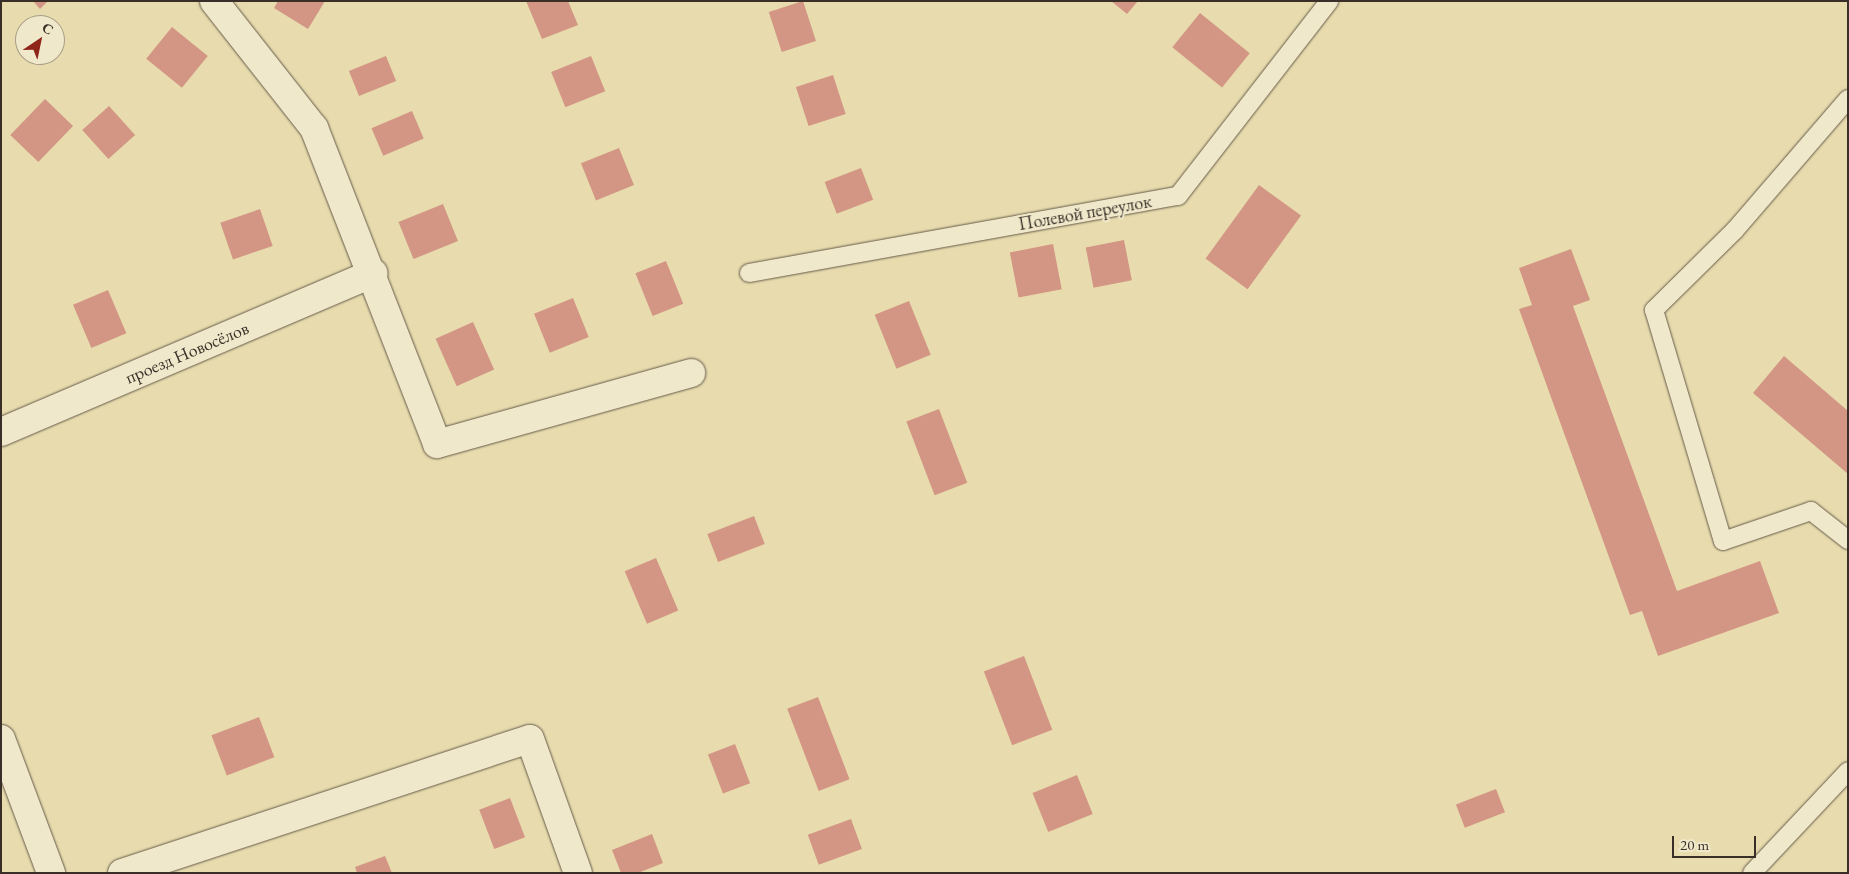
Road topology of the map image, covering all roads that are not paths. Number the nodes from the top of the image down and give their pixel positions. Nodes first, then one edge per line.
1 (214, 1) edge
2 (1329, 1) edge
3 (1848, 99) edge
4 (373, 273) junction
5 (749, 273) dead end
6 (691, 374) dead end
7 (1, 432) edge
8 (1848, 540) edge
9 (1, 739) edge
10 (1848, 772) edge
11 (51, 873) edge
12 (122, 873) edge
13 (578, 873) edge
14 (1752, 873) edge

1 - 4 street
2 - 5 lane, Полевой переулок
3 - 8 lane
4 - 6 street
4 - 7 street, проезд Новосёлов
9 - 11 street
10 - 14 lane
12 - 13 street

